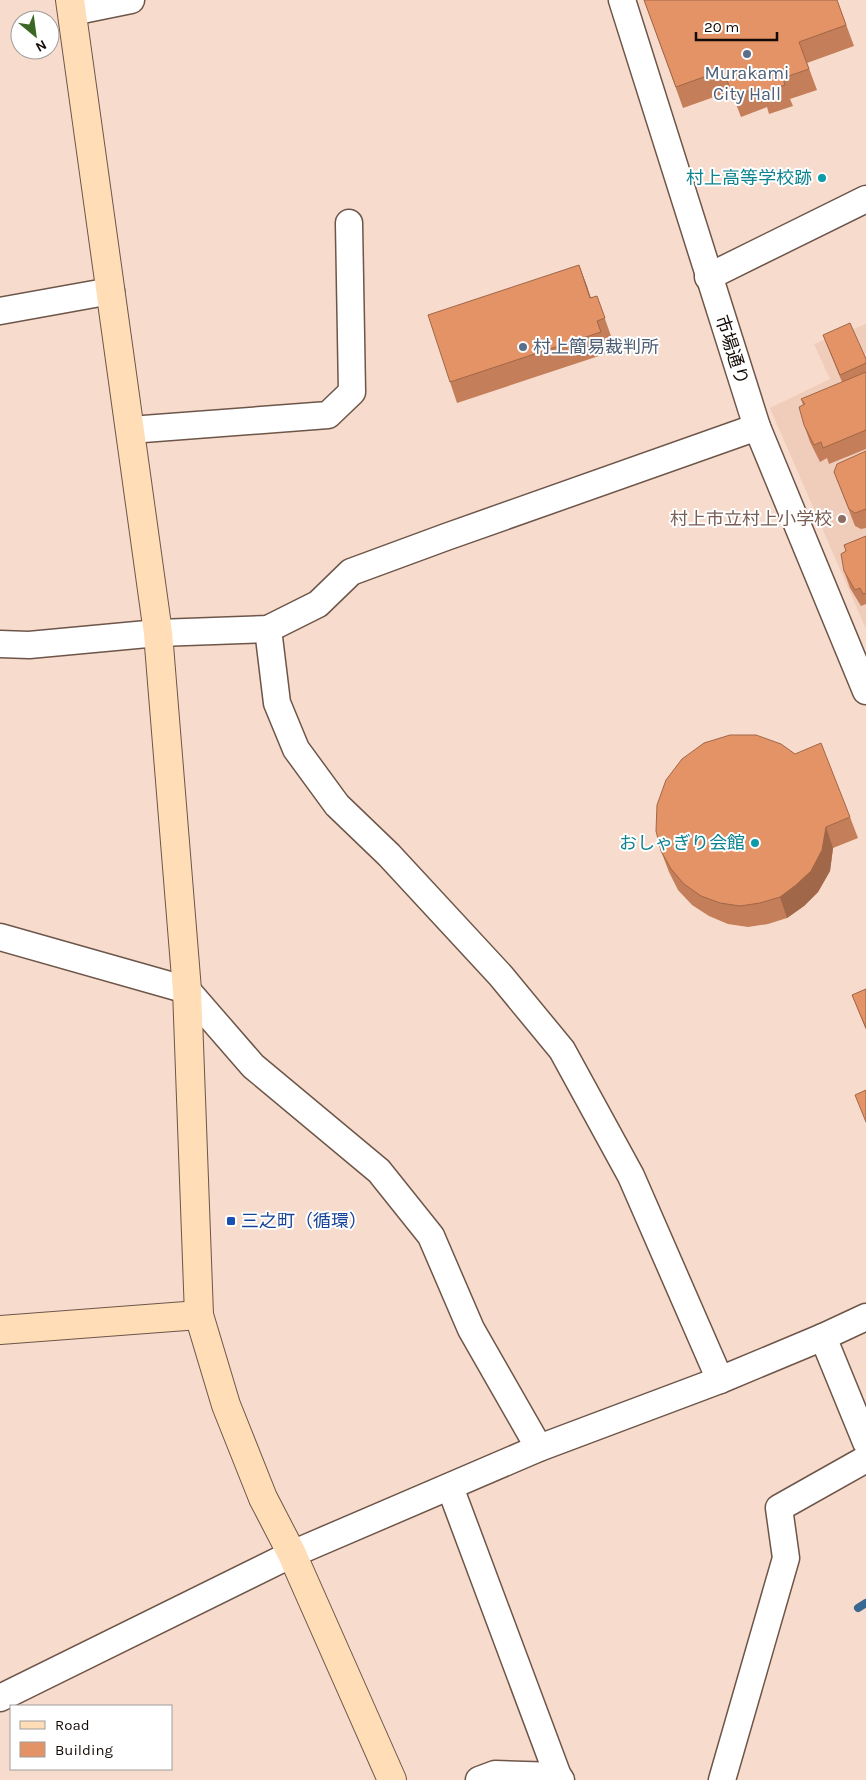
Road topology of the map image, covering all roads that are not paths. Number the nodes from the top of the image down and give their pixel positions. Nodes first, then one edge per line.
1 (131, 0) edge
2 (622, 0) edge
3 (71, 6) edge
4 (866, 199) edge
5 (349, 223) dead end
6 (708, 277) junction
7 (111, 291) junction
8 (0, 311) edge
9 (757, 427) junction
10 (130, 430) junction
11 (268, 629) junction
12 (158, 633) junction
13 (0, 644) edge
14 (866, 691) edge
15 (0, 937) edge
16 (187, 990) junction
17 (199, 1315) junction
18 (866, 1316) edge
19 (0, 1330) edge
20 (823, 1337) junction
21 (720, 1380) junction
22 (866, 1442) edge
23 (539, 1448) junction
24 (866, 1459) edge
25 (450, 1488) junction
26 (292, 1554) junction
27 (0, 1698) edge
28 (559, 1778) edge
29 (392, 1780) edge
30 (480, 1780) edge
31 (722, 1780) edge

1 - 3 street
2 - 6 street, 市場通り
3 - 7 street
4 - 6 street
5 - 10 street
6 - 9 street, 市場通り
7 - 8 street
7 - 10 street
9 - 11 street
9 - 14 street, 市場通り
10 - 12 street
11 - 12 street
11 - 21 street
12 - 13 street
12 - 16 street
15 - 16 street
16 - 17 street
16 - 23 street
17 - 19 street
17 - 26 street
18 - 20 street
20 - 21 street
20 - 22 street
21 - 23 street
23 - 25 street
24 - 31 street
25 - 26 street
25 - 28 street
26 - 27 street
26 - 29 street
28 - 30 street

